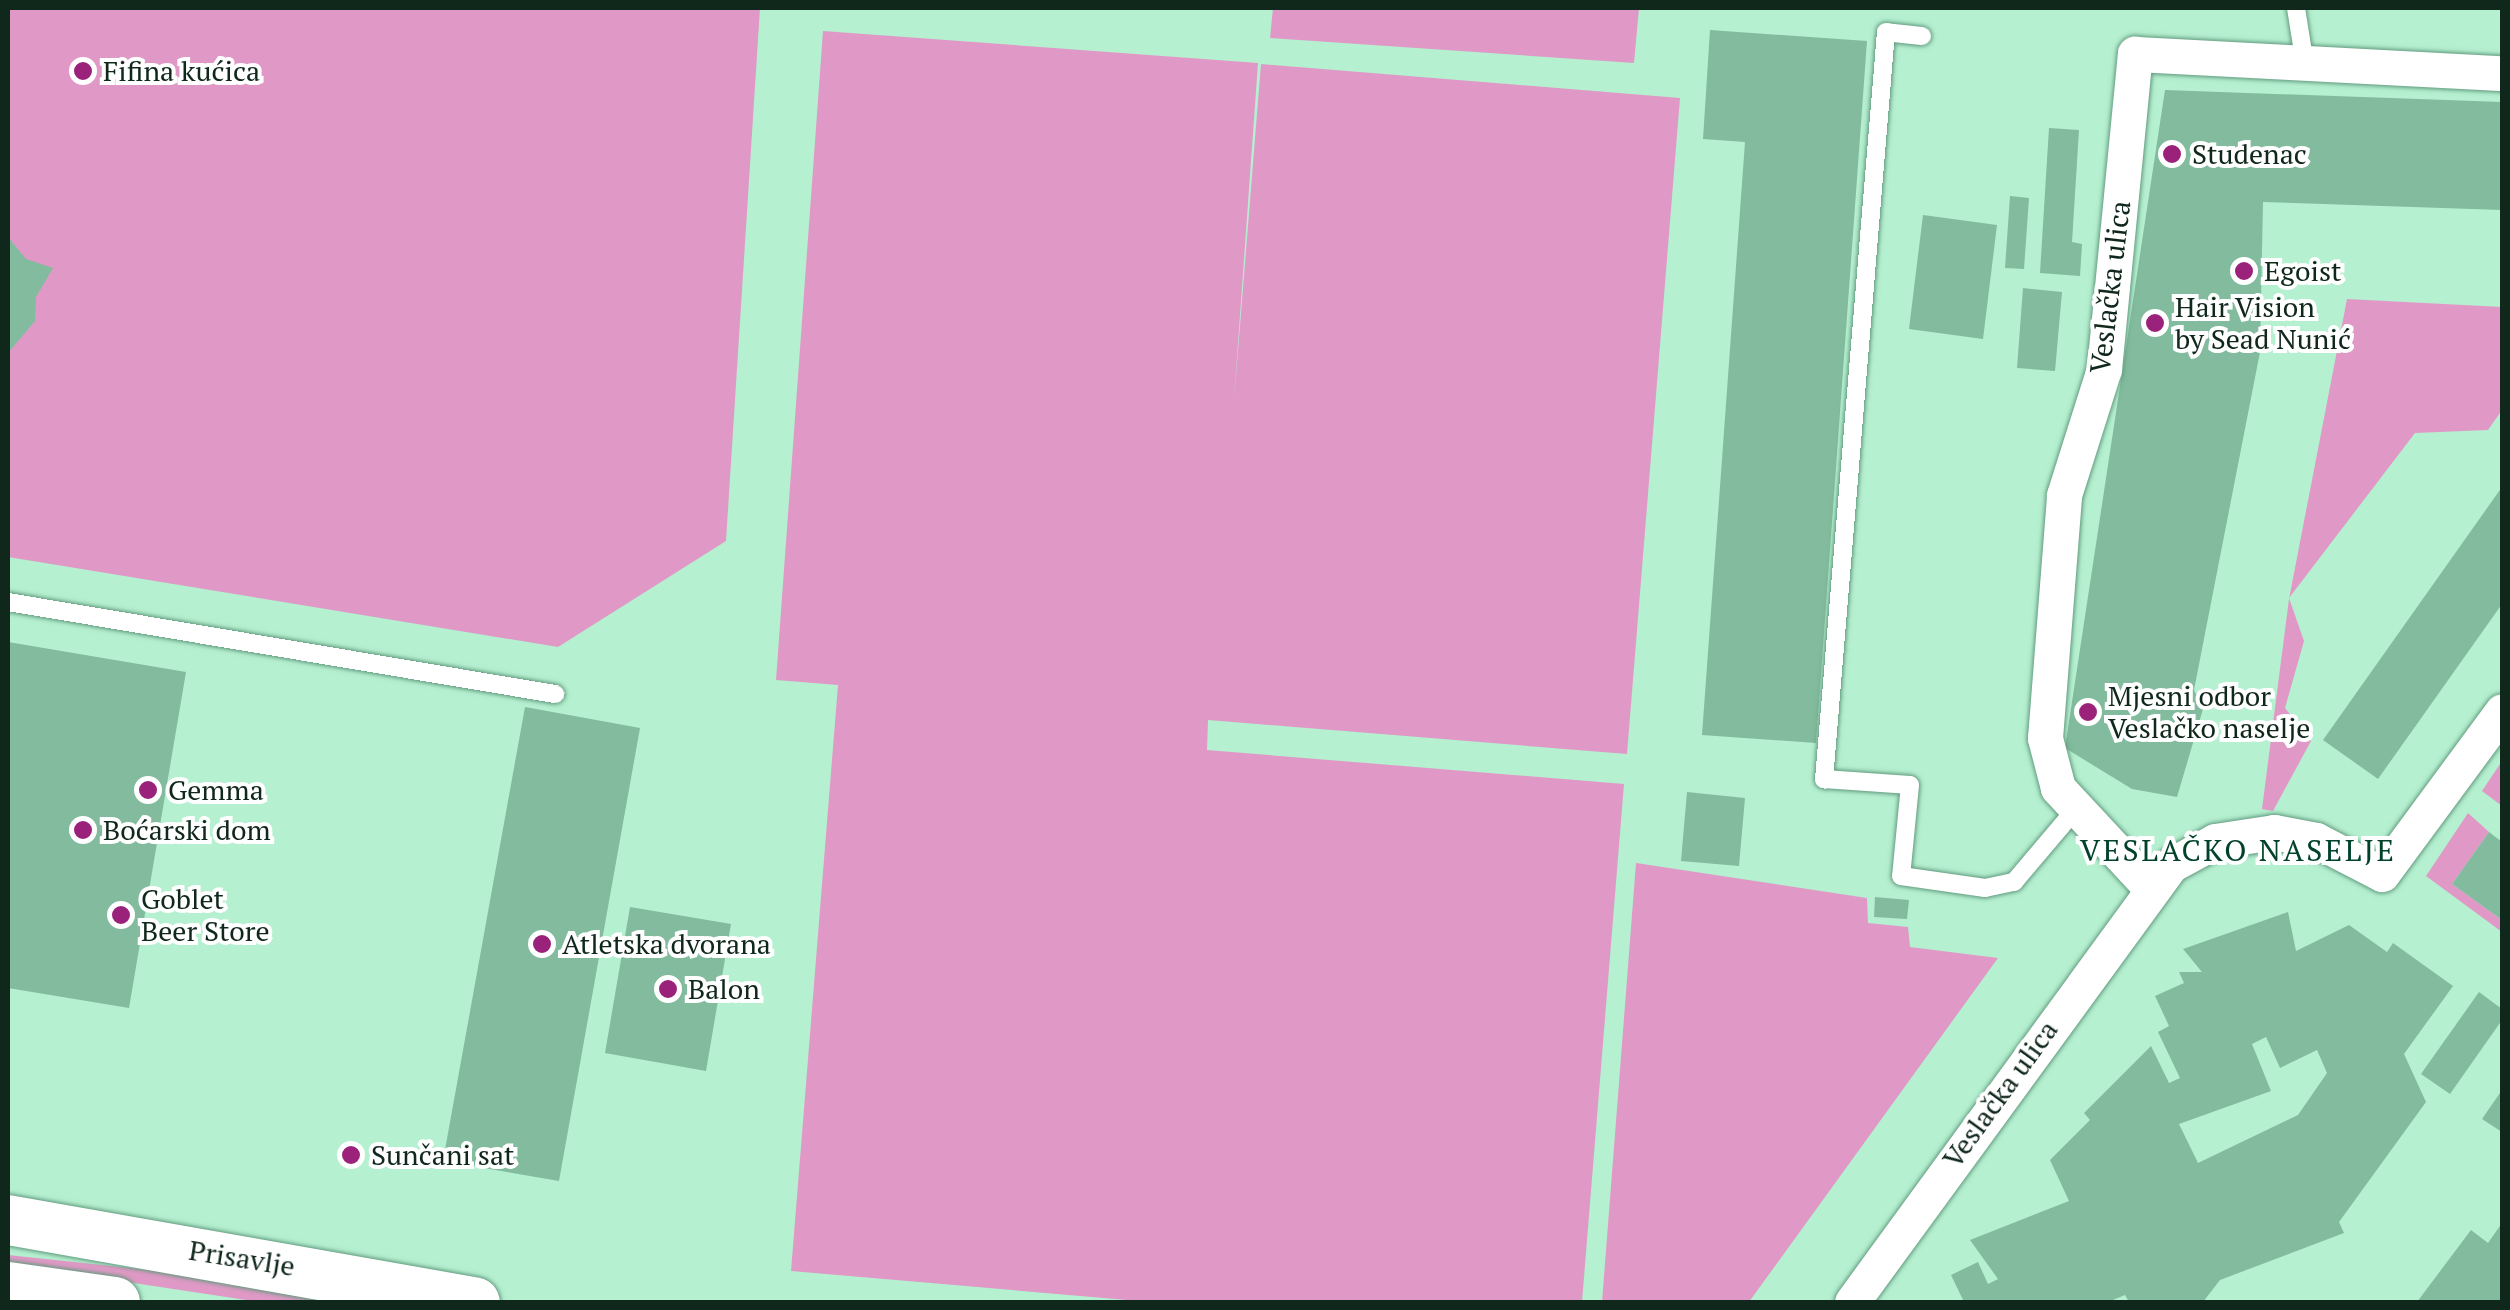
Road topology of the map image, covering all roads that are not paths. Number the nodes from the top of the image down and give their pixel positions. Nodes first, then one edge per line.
1 (2296, 8) edge
2 (1922, 36) dead end
3 (2305, 66) junction
4 (2502, 73) edge
5 (8, 602) edge
6 (555, 694) dead end
7 (2502, 710) edge
8 (2074, 811) junction
9 (2149, 886) junction
10 (8, 1220) edge
11 (8, 1286) edge
12 (115, 1302) edge
13 (475, 1302) edge
14 (1852, 1302) edge

1 - 3 lane
2 - 8 lane
3 - 4 street, Veslačka ulica
3 - 8 street, Veslačka ulica
5 - 6 lane
7 - 9 street, Veslačka ulica
8 - 9 street, Veslačka ulica
9 - 14 street, Veslačka ulica
10 - 13 street, Prisavlje
11 - 12 street

